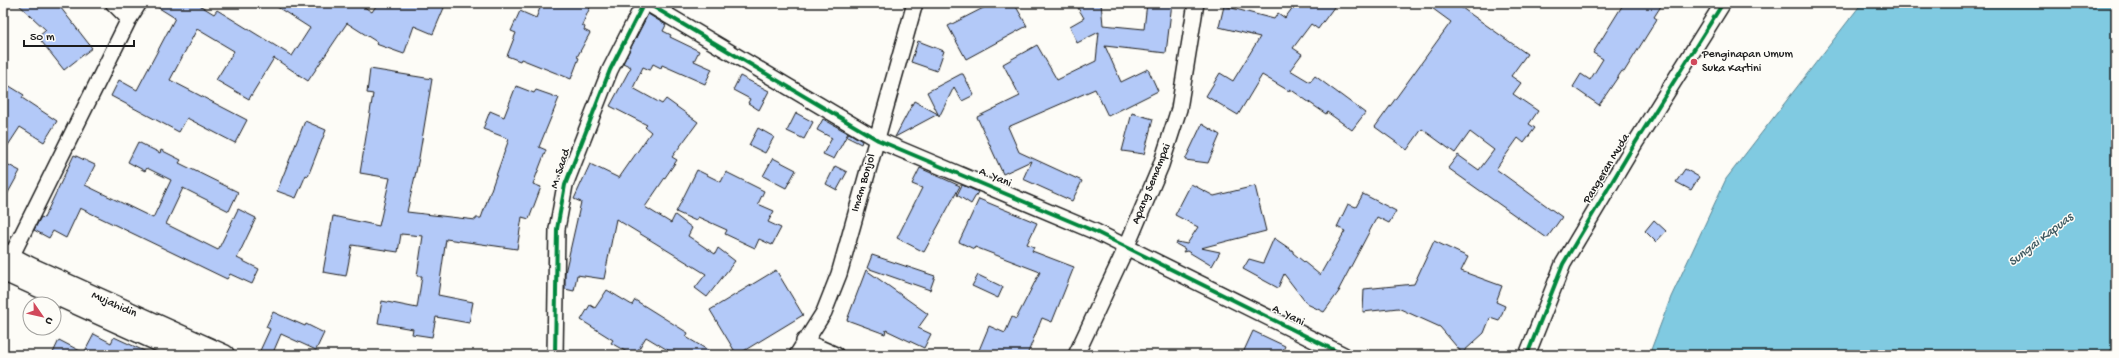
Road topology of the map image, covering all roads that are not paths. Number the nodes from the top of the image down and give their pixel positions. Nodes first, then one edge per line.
1 (113, 3) edge
2 (139, 3) edge
3 (644, 3) edge
4 (647, 3) edge
5 (915, 3) edge
6 (1196, 3) edge
7 (1723, 3) edge
8 (129, 19) junction
9 (878, 140) junction
10 (1126, 248) junction
11 (5, 266) edge
12 (804, 341) junction
13 (188, 355) edge
14 (225, 355) edge
15 (555, 355) edge
16 (797, 355) edge
17 (836, 355) edge
18 (1076, 355) edge
19 (1344, 355) edge
20 (1527, 355) edge

1 - 8 street
2 - 8 street
3 - 15 street, M. Saad
4 - 9 street, A. Yani
5 - 9 street, Imam Bonjol
6 - 10 street, Apang Semampai
7 - 20 street, Pangeran Muda
8 - 11 street
9 - 10 street, A. Yani
9 - 12 street, Imam Bonjol
10 - 18 street, Apang Semampai
10 - 19 street, A. Yani
11 - 13 main road, Mujahidin
11 - 14 main road, Mujahidin
12 - 16 street, Imam Bonjol
12 - 17 street

